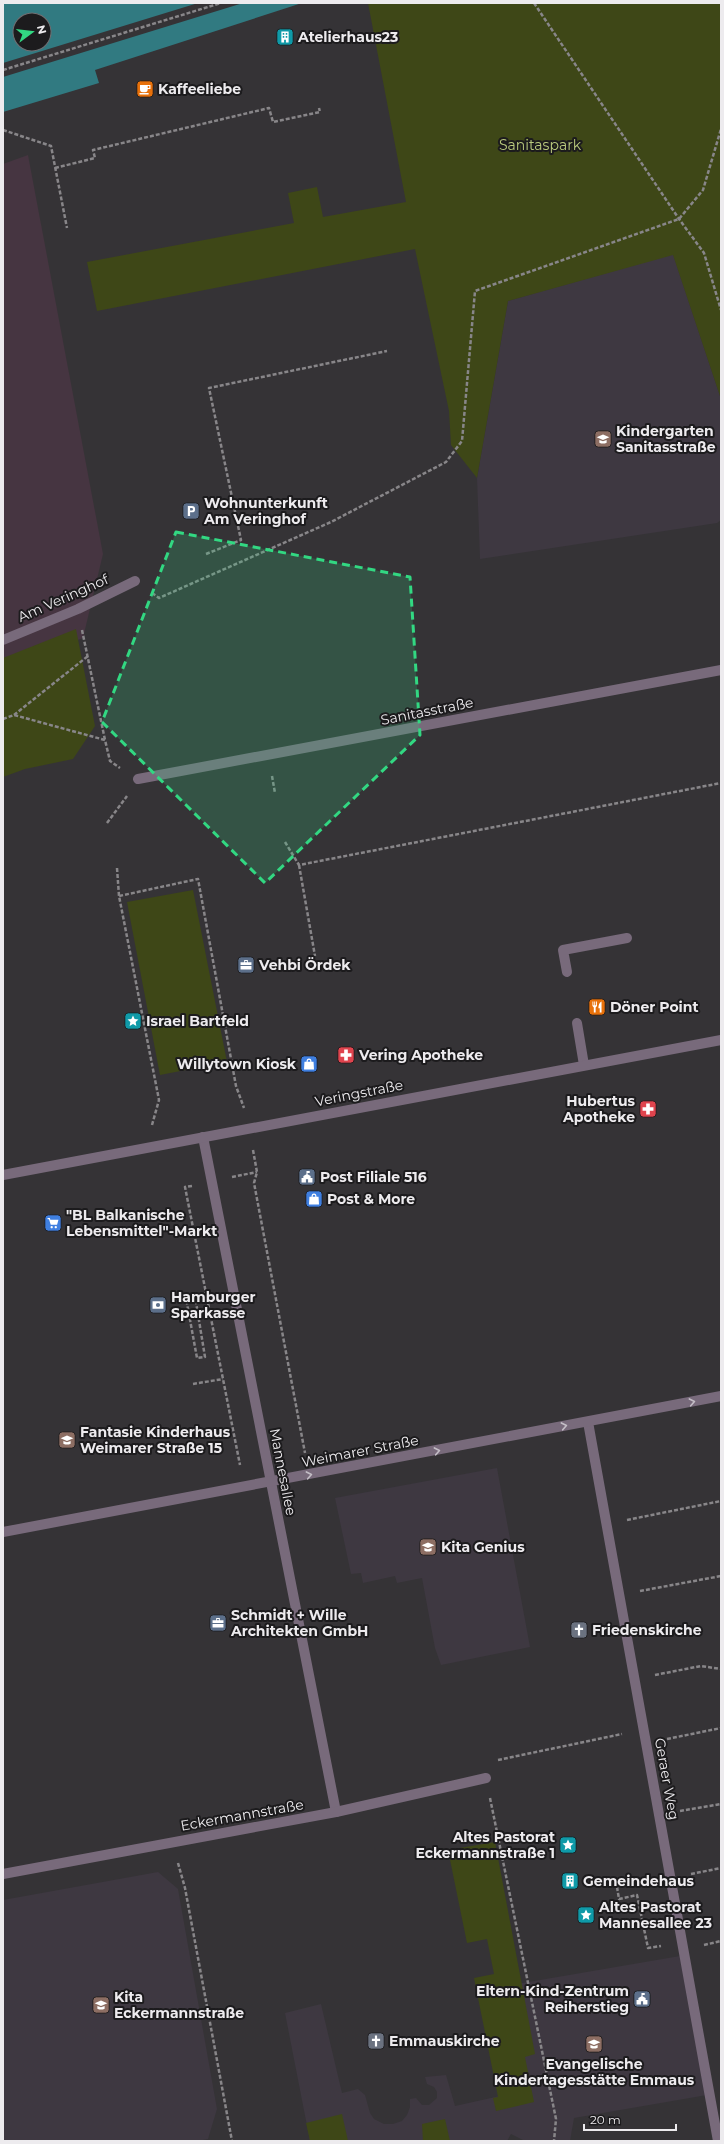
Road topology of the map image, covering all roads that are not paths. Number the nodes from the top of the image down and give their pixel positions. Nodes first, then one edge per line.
1 (135, 581) road end
2 (3, 640) edge
3 (721, 670) edge
4 (138, 779) road end
5 (626, 938) dead end
6 (567, 972) dead end
7 (577, 1022) dead end
8 (721, 1040) edge
9 (584, 1065) junction
10 (203, 1137) junction
11 (3, 1175) edge
12 (721, 1396) edge
13 (588, 1422) junction
14 (270, 1482) junction
15 (3, 1532) edge
16 (486, 1778) road end
17 (336, 1812) junction
18 (3, 1874) edge
19 (718, 2141) edge

1 - 2 street, Am Veringhof
3 - 4 street, Sanitasstraße
5 - 6 street
7 - 9 street
8 - 9 street, Veringstraße
9 - 10 street, Veringstraße
10 - 11 street, Veringstraße
10 - 14 street, Mannesallee
13 -> 12 street, Weimarer Straße
14 -> 13 street, Weimarer Straße
13 - 19 street, Geraer Weg
14 - 15 street, Weimarer Straße
14 - 17 street, Mannesallee
16 - 17 street, Eckermannstraße
17 - 18 street, Eckermannstraße

